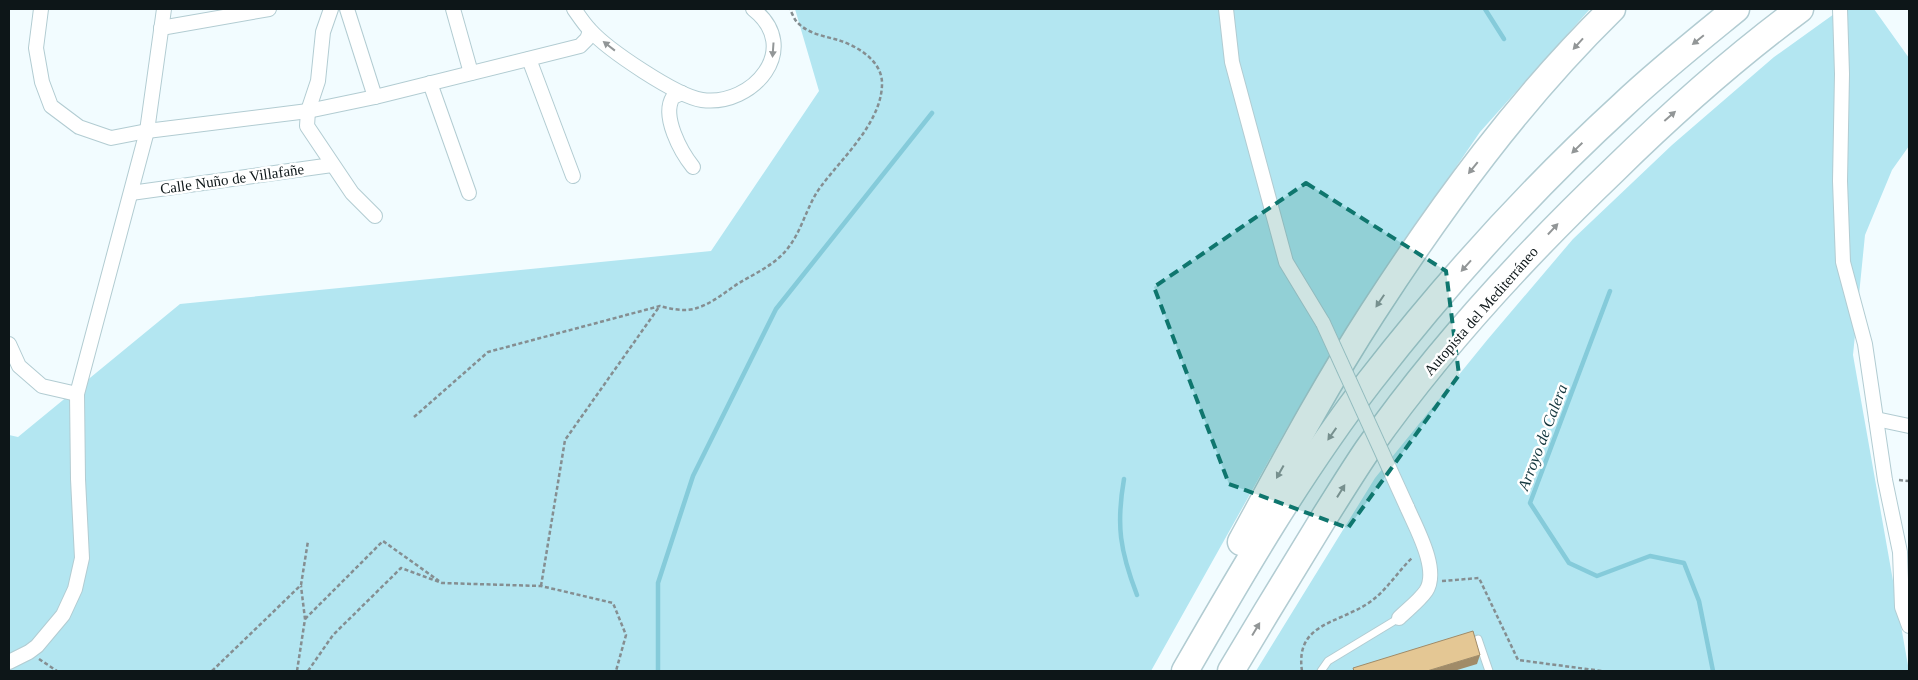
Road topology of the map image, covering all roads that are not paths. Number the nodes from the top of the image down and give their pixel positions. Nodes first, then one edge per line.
1 (42, 9) edge
2 (164, 9) edge
3 (269, 9) edge
4 (331, 9) edge
5 (346, 9) edge
6 (453, 9) edge
7 (574, 9) edge
8 (753, 9) edge
9 (1226, 9) edge
10 (1612, 9) edge
11 (1736, 9) edge
12 (1800, 9) edge
13 (1840, 9) edge
14 (161, 28) junction
15 (590, 31) junction
16 (529, 58) junction
17 (470, 73) junction
18 (649, 74) junction
19 (430, 83) junction
20 (682, 93) junction
21 (375, 97) junction
22 (308, 111) junction
23 (670, 117) junction
24 (148, 131) junction
25 (332, 165) junction
26 (694, 167) dead end
27 (573, 176) dead end
28 (131, 193) junction
29 (469, 193) dead end
30 (375, 216) dead end
31 (9, 344) edge
32 (77, 394) junction
33 (1876, 419) junction
34 (1909, 426) edge
35 (1399, 618) joint
36 (1909, 626) edge
37 (1478, 638) dead end
38 (9, 662) edge
39 (1170, 671) edge
40 (1185, 671) edge
41 (1231, 671) edge
42 (1321, 671) edge
43 (1488, 671) edge

1 - 24 street
2 - 14 street
3 - 14 street
4 - 22 street
5 - 21 street
6 - 17 street
7 - 15 street
8 -> 20 street
9 - 35 street, bridge
10 -> 39 highway
11 -> 40 highway
41 -> 12 highway, Autopista del Mediterráneo
13 - 33 street
14 - 24 street
15 - 16 street
18 -> 15 street
16 - 17 street
16 - 27 street
17 - 19 street
18 - 20 street
18 - 23 street
19 - 21 street
19 - 29 street
20 - 23 street
21 - 22 street
22 - 24 street
22 - 25 street
23 - 26 street
24 - 28 street
25 - 28 street, Calle Nuño de Villafañe
25 - 30 street
28 - 32 street
31 - 32 street
32 - 38 street
33 - 34 street
33 - 36 street
35 - 42 lane
37 - 43 lane

